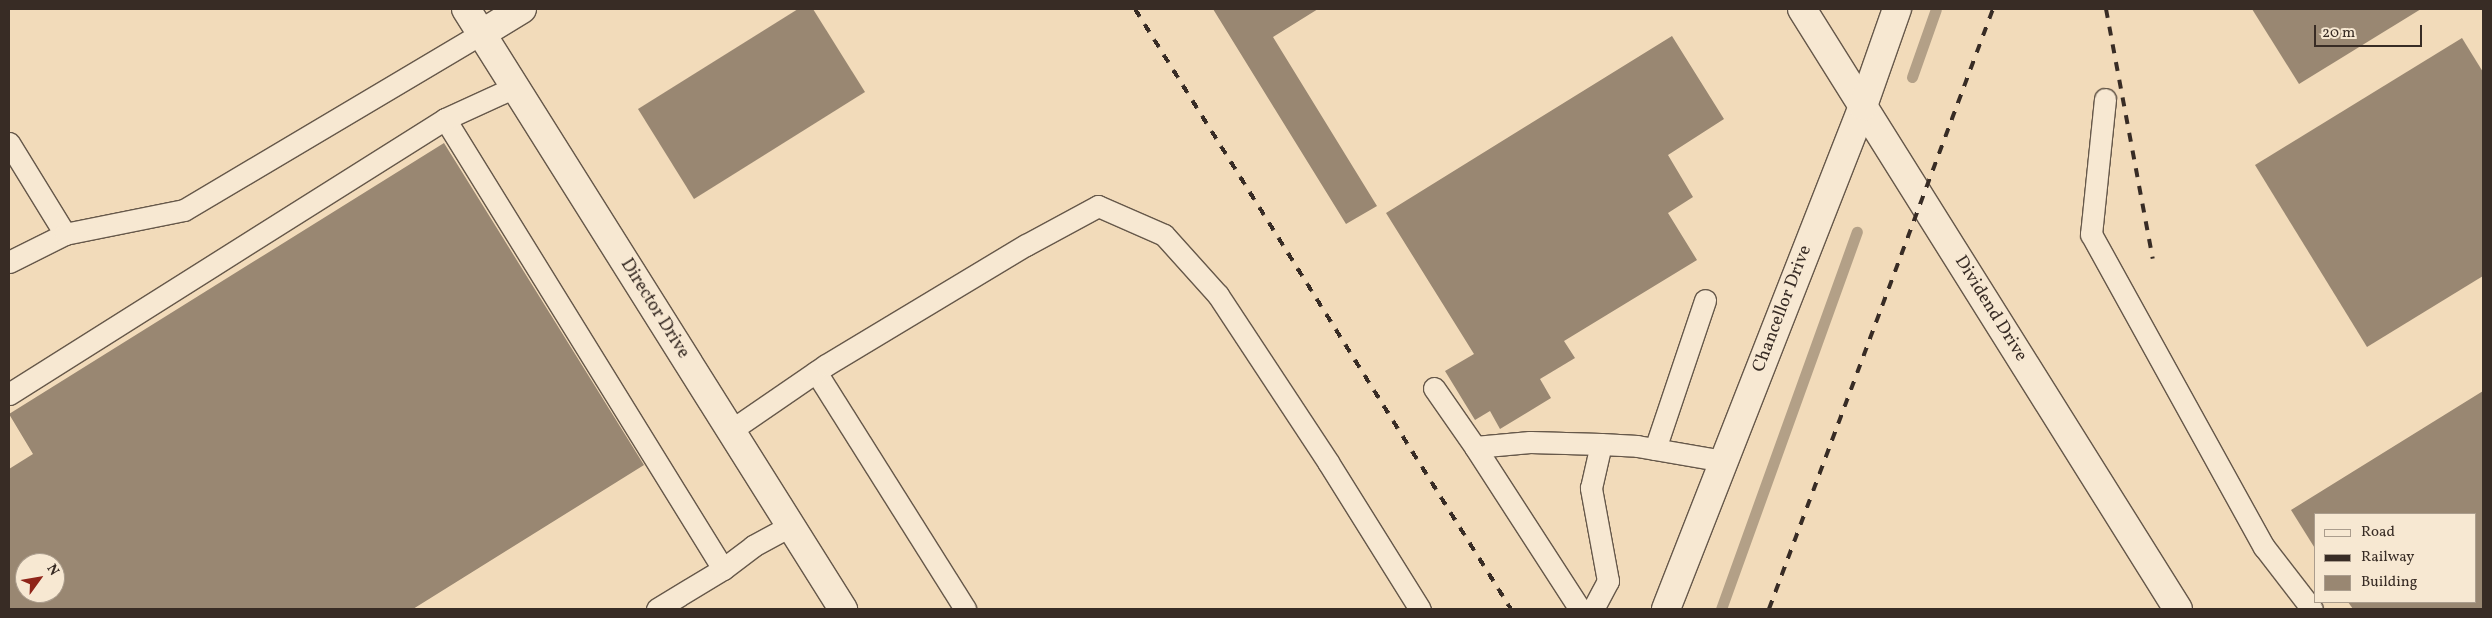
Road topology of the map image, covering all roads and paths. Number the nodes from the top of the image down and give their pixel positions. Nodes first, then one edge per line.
1 (466, 9) edge
2 (522, 9) edge
3 (1802, 9) edge
4 (1898, 9) edge
5 (481, 34) junction
6 (515, 87) junction
7 (2105, 99) dead end
8 (1863, 106) junction
9 (445, 120) junction
10 (9, 143) edge
11 (66, 234) junction
12 (9, 262) edge
13 (1705, 300) dead end
14 (816, 372) junction
15 (1434, 388) dead end
16 (9, 394) edge
17 (730, 430) junction
18 (1601, 444) junction
19 (1475, 447) junction
20 (1655, 449) junction
21 (1724, 461) junction
22 (790, 526) junction
23 (723, 569) junction
24 (657, 609) edge
25 (843, 609) edge
26 (965, 609) edge
27 (1420, 609) edge
28 (1582, 609) edge
29 (1593, 609) edge
30 (1666, 609) edge
31 (2178, 609) edge
32 (2312, 609) edge

1 - 5 street, Director Drive
2 - 5 street
3 - 8 street, Dividend Drive
4 - 8 street, Chancellor Drive
5 - 6 street, Director Drive
5 - 11 lane
6 - 9 lane
6 - 17 street, Director Drive
7 - 32 lane
8 - 21 street, Chancellor Drive
8 - 31 street, Dividend Drive
9 - 16 lane
9 - 23 lane
10 - 11 lane
11 - 12 lane
13 - 20 lane
14 - 17 lane
14 - 26 lane
14 - 27 lane
15 - 19 lane
17 - 22 street, Director Drive
18 - 19 lane
18 - 20 lane
18 - 29 lane
19 - 28 lane
20 - 21 lane
21 - 30 street, Chancellor Drive
22 - 23 lane
22 - 25 street, Director Drive
23 - 24 lane

